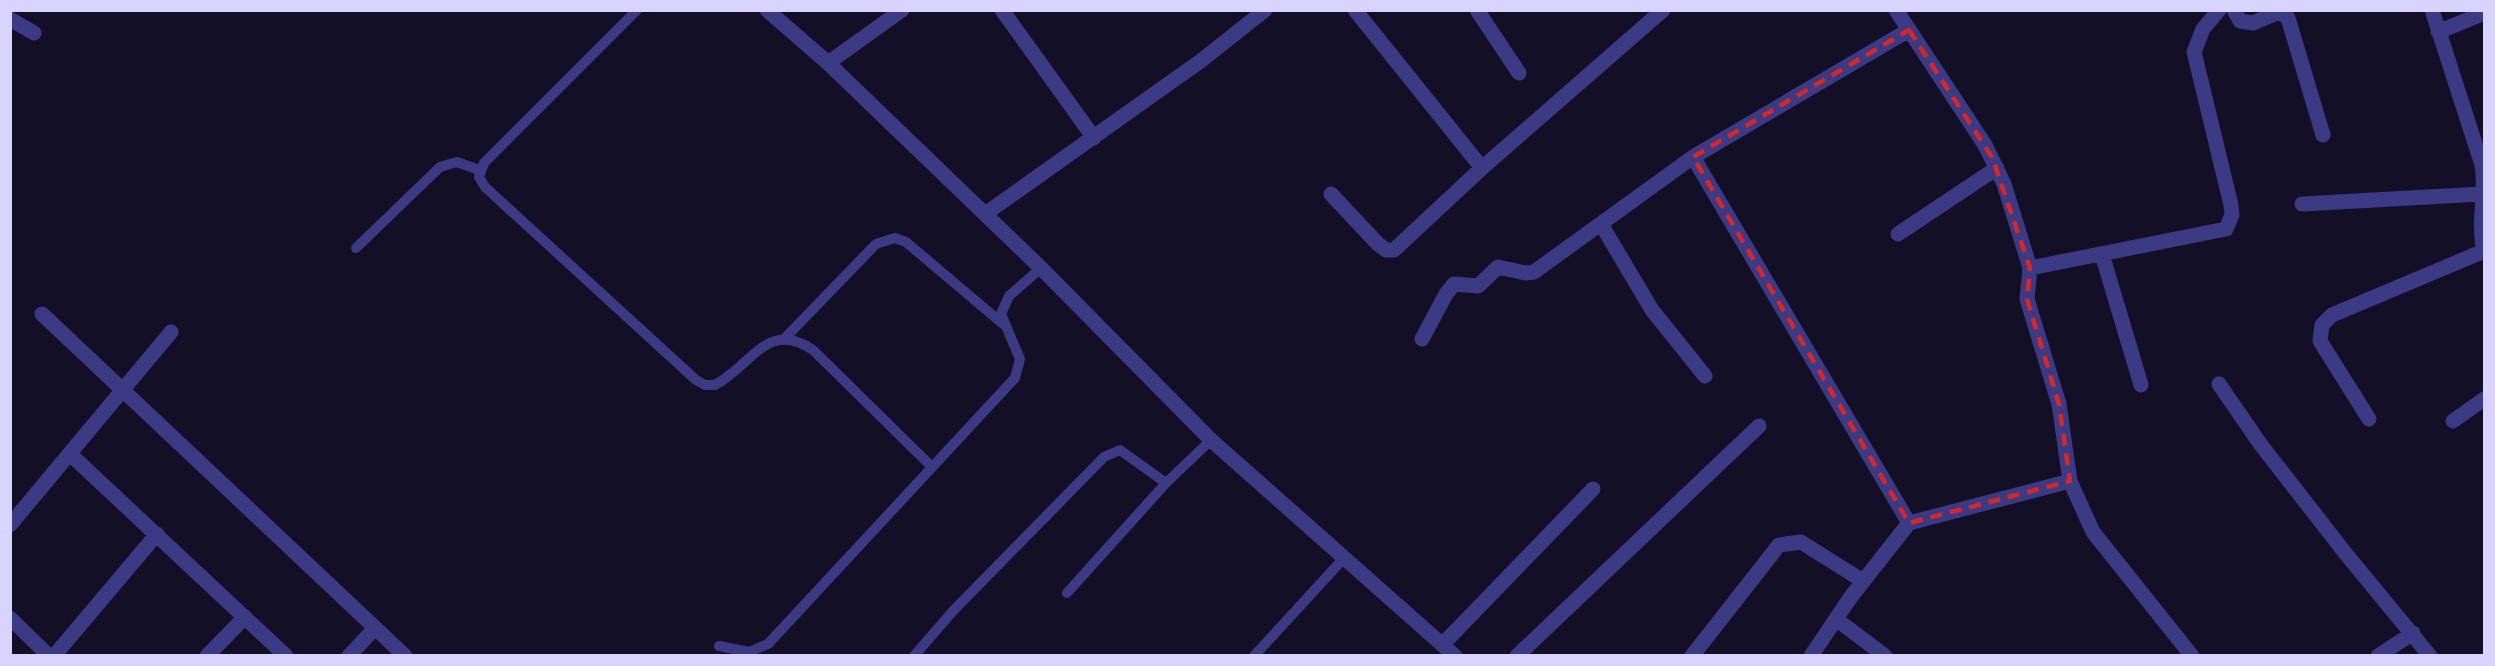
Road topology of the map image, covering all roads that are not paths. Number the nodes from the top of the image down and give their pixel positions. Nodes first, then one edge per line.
1 (637, 10) edge
2 (768, 10) edge
3 (902, 10) edge
4 (1002, 10) edge
5 (1265, 10) edge
6 (1355, 10) edge
7 (1477, 10) edge
8 (1663, 10) edge
9 (1896, 10) edge
10 (2218, 10) edge
11 (2234, 10) edge
12 (2432, 10) edge
13 (2484, 13) edge
14 (10, 19) edge
15 (1909, 30) junction
16 (2438, 32) junction
17 (34, 33) dead end
18 (828, 63) junction
19 (1519, 73) dead end
20 (2323, 135) dead end
21 (1094, 138) junction
22 (2480, 139) edge
23 (1693, 157) junction
24 (1482, 168) junction
25 (1997, 168) junction
26 (479, 170) junction
27 (2484, 176) edge
28 (1331, 194) dead end
29 (2481, 194) junction
30 (2302, 204) dead end
31 (985, 214) junction
32 (1601, 224) junction
33 (1898, 234) dead end
34 (356, 248) dead end
35 (2484, 251) edge
36 (2102, 254) junction
37 (1041, 268) junction
38 (2030, 268) junction
39 (42, 314) dead end
40 (1003, 324) junction
41 (171, 332) dead end
42 (785, 338) junction
43 (1422, 339) dead end
44 (1705, 376) dead end
45 (2219, 384) dead end
46 (2141, 385) dead end
47 (122, 391) junction
48 (2484, 399) edge
49 (2368, 419) dead end
50 (2453, 421) dead end
51 (1759, 426) dead end
52 (1211, 440) junction
53 (70, 454) junction
54 (932, 467) junction
55 (2070, 481) junction
56 (1166, 483) junction
57 (1593, 489) dead end
58 (1909, 523) junction
59 (10, 525) edge
60 (157, 534) junction
61 (1344, 558) junction
62 (1863, 581) junction
63 (1067, 593) dead end
64 (245, 617) junction
65 (10, 618) edge
66 (1836, 619) junction
67 (375, 628) junction
68 (2413, 633) junction
69 (1443, 644) junction
70 (719, 646) dead end
71 (49, 656) edge
72 (54, 656) edge
73 (207, 656) edge
74 (286, 656) edge
75 (349, 656) edge
76 (405, 656) edge
77 (914, 656) edge
78 (1254, 656) edge
79 (1455, 656) edge
80 (1517, 656) edge
81 (1692, 656) edge
82 (1811, 656) edge
83 (1885, 656) edge
84 (2192, 656) edge
85 (2378, 656) edge
86 (2430, 656) edge

1 - 26 lane
2 - 18 street
3 - 18 street
4 - 21 street
5 - 21 street
6 - 24 street
7 - 19 street
8 - 24 street
9 - 15 street
10 - 36 street
11 - 20 street
12 - 16 street
13 - 16 street
14 - 17 street
15 - 23 street
15 - 25 street
16 - 22 street
18 - 31 street
21 - 31 street
22 - 27 street
23 - 32 street
23 - 58 street
24 - 28 street
25 - 33 street
25 - 38 street
26 - 34 lane
26 - 42 lane
27 - 29 street
29 - 30 street
29 - 35 street
31 - 37 street
32 - 43 street
32 - 44 street
35 - 49 street
36 - 38 street
36 - 46 street
37 - 40 lane
37 - 52 street
38 - 55 street
39 - 47 street
40 - 42 lane
40 - 54 lane
41 - 47 street
42 - 54 lane
45 - 68 street
47 - 53 street
47 - 67 street
48 - 50 street
51 - 80 street
52 - 56 lane
52 - 61 street
53 - 59 street
53 - 60 street
54 - 70 lane
55 - 58 street
55 - 84 street
56 - 63 lane
56 - 77 lane
57 - 69 street
58 - 62 street
60 - 64 street
60 - 72 street
61 - 69 street
61 - 78 lane
62 - 66 street
62 - 81 street
64 - 73 street
64 - 74 street
65 - 71 street
66 - 82 street
66 - 83 street
67 - 75 street
67 - 76 street
68 - 85 street
68 - 86 street
69 - 79 street

